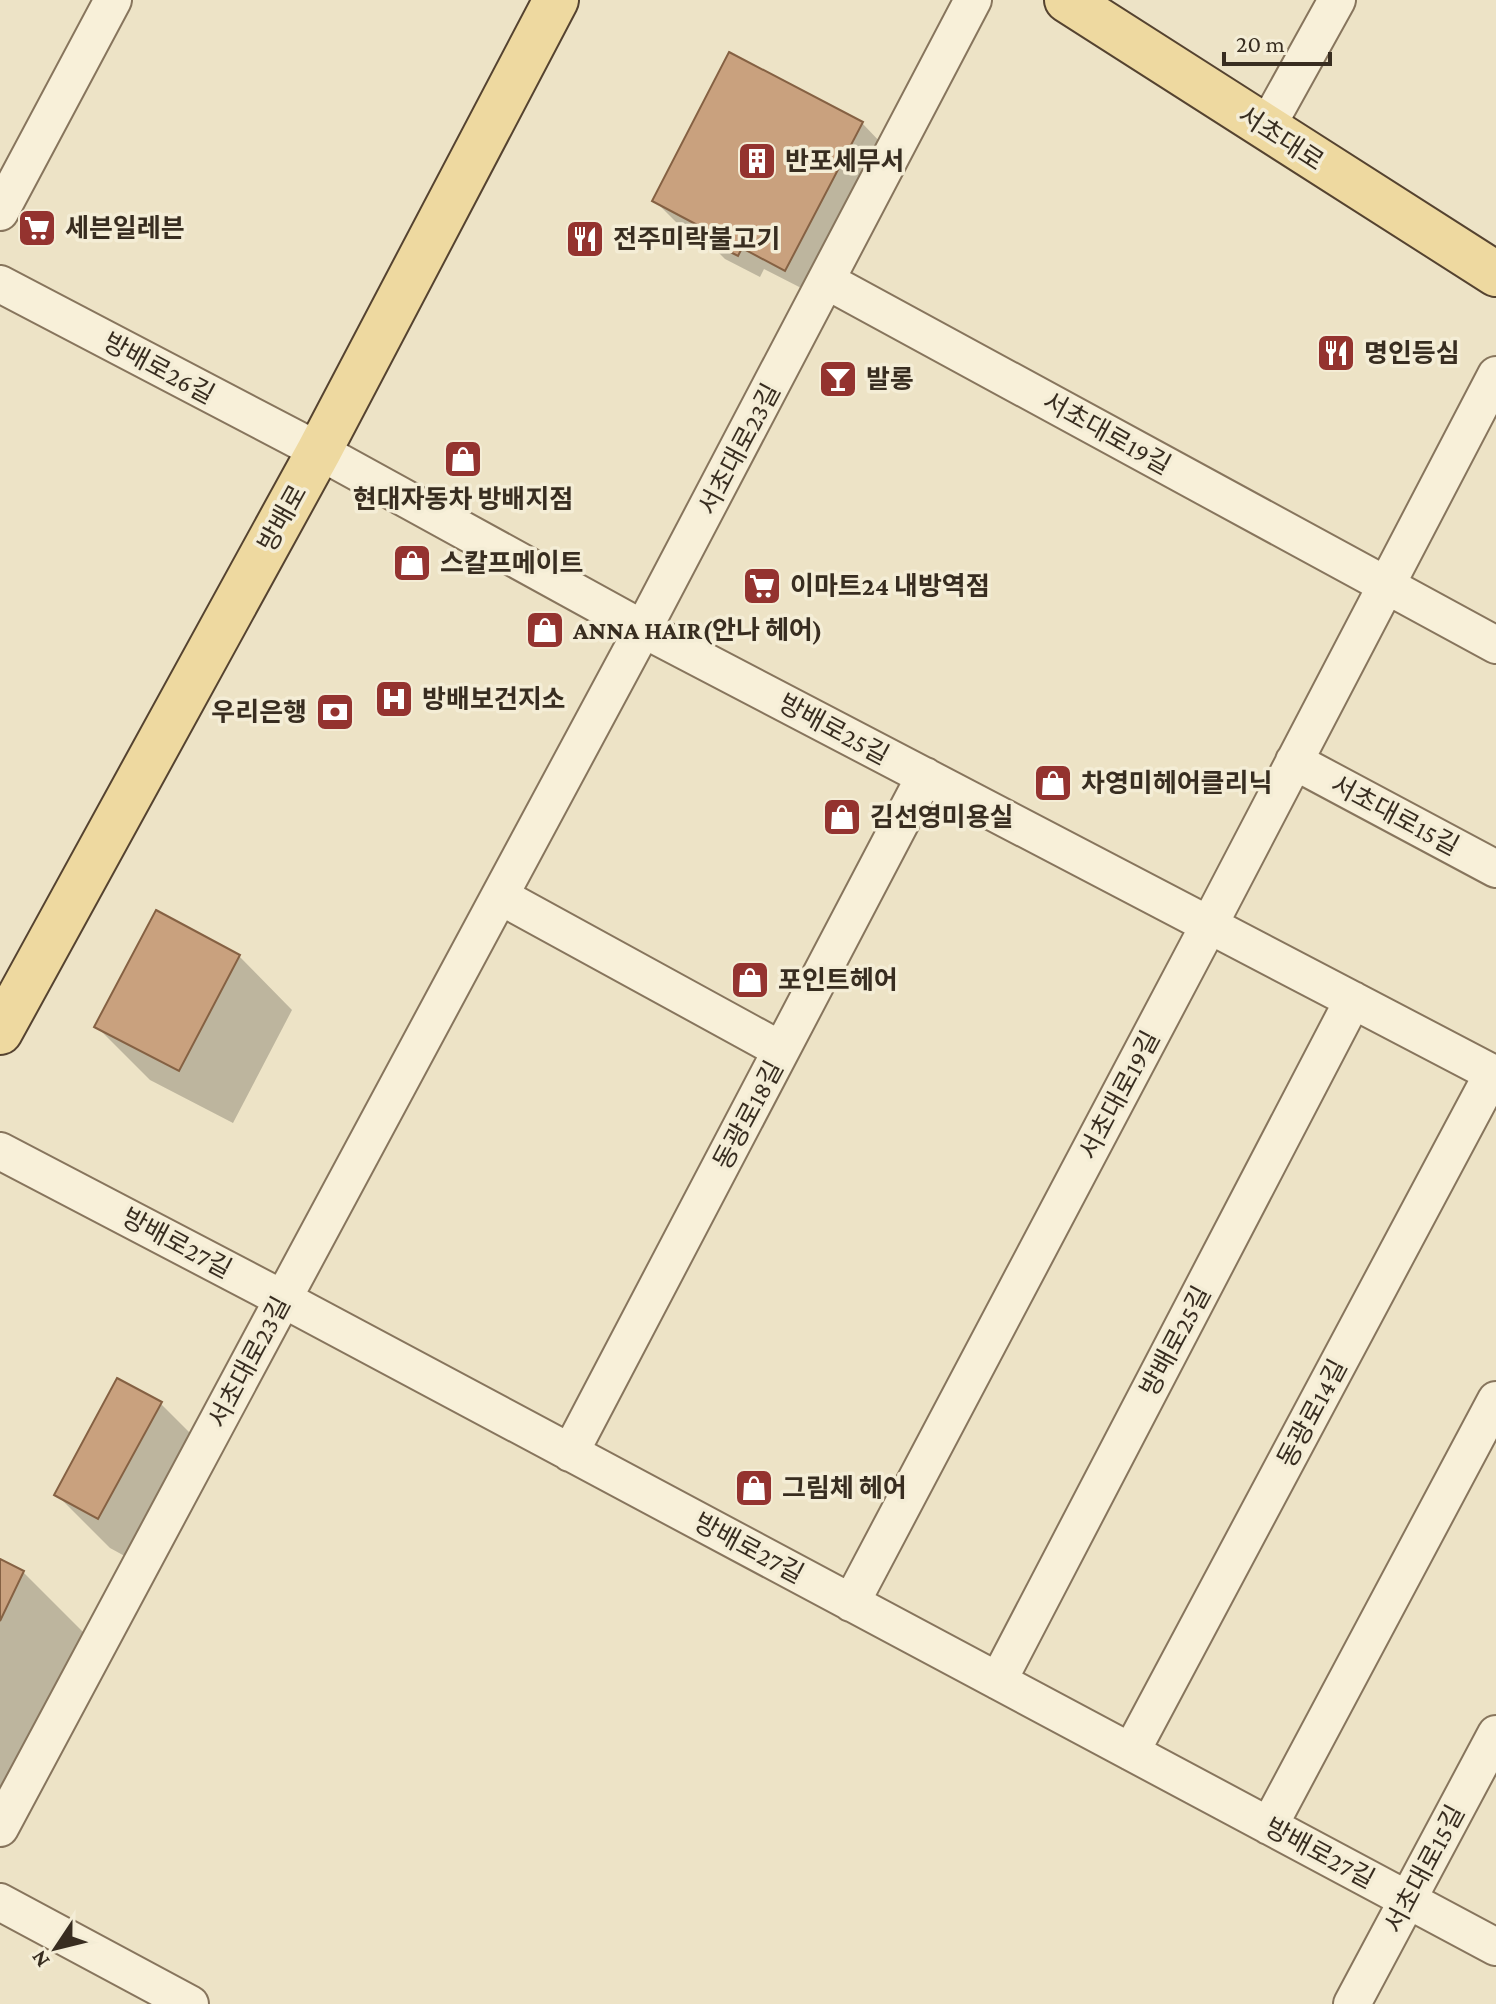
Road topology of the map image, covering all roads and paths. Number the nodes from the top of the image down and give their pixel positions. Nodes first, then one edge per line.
1 (113, 0) edge
2 (556, 0) edge
3 (973, 0) edge
4 (1067, 0) edge
5 (1337, 0) edge
6 (1266, 128) junction
7 (0, 212) edge
8 (1496, 274) edge
9 (827, 281) junction
10 (0, 284) edge
11 (1496, 375) edge
12 (319, 451) junction
13 (1386, 586) junction
14 (643, 629) junction
15 (1496, 645) edge
16 (1294, 761) junction
17 (925, 776) junction
18 (1496, 869) edge
19 (500, 896) junction
20 (1209, 925) junction
21 (1353, 1000) junction
22 (0, 1032) edge
23 (781, 1050) junction
24 (1494, 1074) edge
25 (0, 1151) edge
26 (283, 1299) junction
27 (1496, 1400) edge
28 (570, 1453) junction
29 (851, 1603) junction
30 (998, 1681) junction
31 (1496, 1734) edge
32 (1131, 1752) junction
33 (1269, 1826) junction
34 (0, 1828) edge
35 (1408, 1900) junction
36 (0, 1902) edge
37 (1496, 1947) edge
38 (190, 2004) edge
39 (1352, 2004) edge

1 - 7 street
2 - 12 main road, 방배로
3 - 9 street, 서초대로23길
4 - 6 main road, 서초대로
5 - 6 street
6 - 8 main road, 서초대로
9 - 13 street, 서초대로19길
9 - 14 street, 서초대로23길
10 - 12 street, 방배로26길
11 - 13 street, 서초대로19길
12 - 14 street, 방배로25길
12 - 22 main road, 방배로
13 - 15 street
13 - 16 street, 서초대로19길
14 - 17 street, 방배로25길
14 - 19 street, 서초대로23길
16 - 18 street, 서초대로15길
16 - 20 street, 서초대로19길
17 - 20 street, 방배로25길
17 - 23 street, 동광로18길
19 - 23 street
19 - 26 street, 서초대로23길
20 - 21 street, 방배로25길
20 - 29 street, 서초대로19길
21 - 24 street, 방배로25길
21 - 30 street, 방배로25길
23 - 28 street, 동광로18길
24 - 32 street, 동광로14길
25 - 26 street, 방배로27길
26 - 28 street, 방배로27길
26 - 34 street, 서초대로23길
27 - 33 street
28 - 29 street, 방배로27길
29 - 30 street, 방배로27길
30 - 32 street, 방배로27길
31 - 35 street, 서초대로15길
32 - 33 street, 방배로27길
33 - 35 street, 방배로27길
35 - 37 street, 방배로27길
35 - 39 street, 서초대로15길
36 - 38 street

